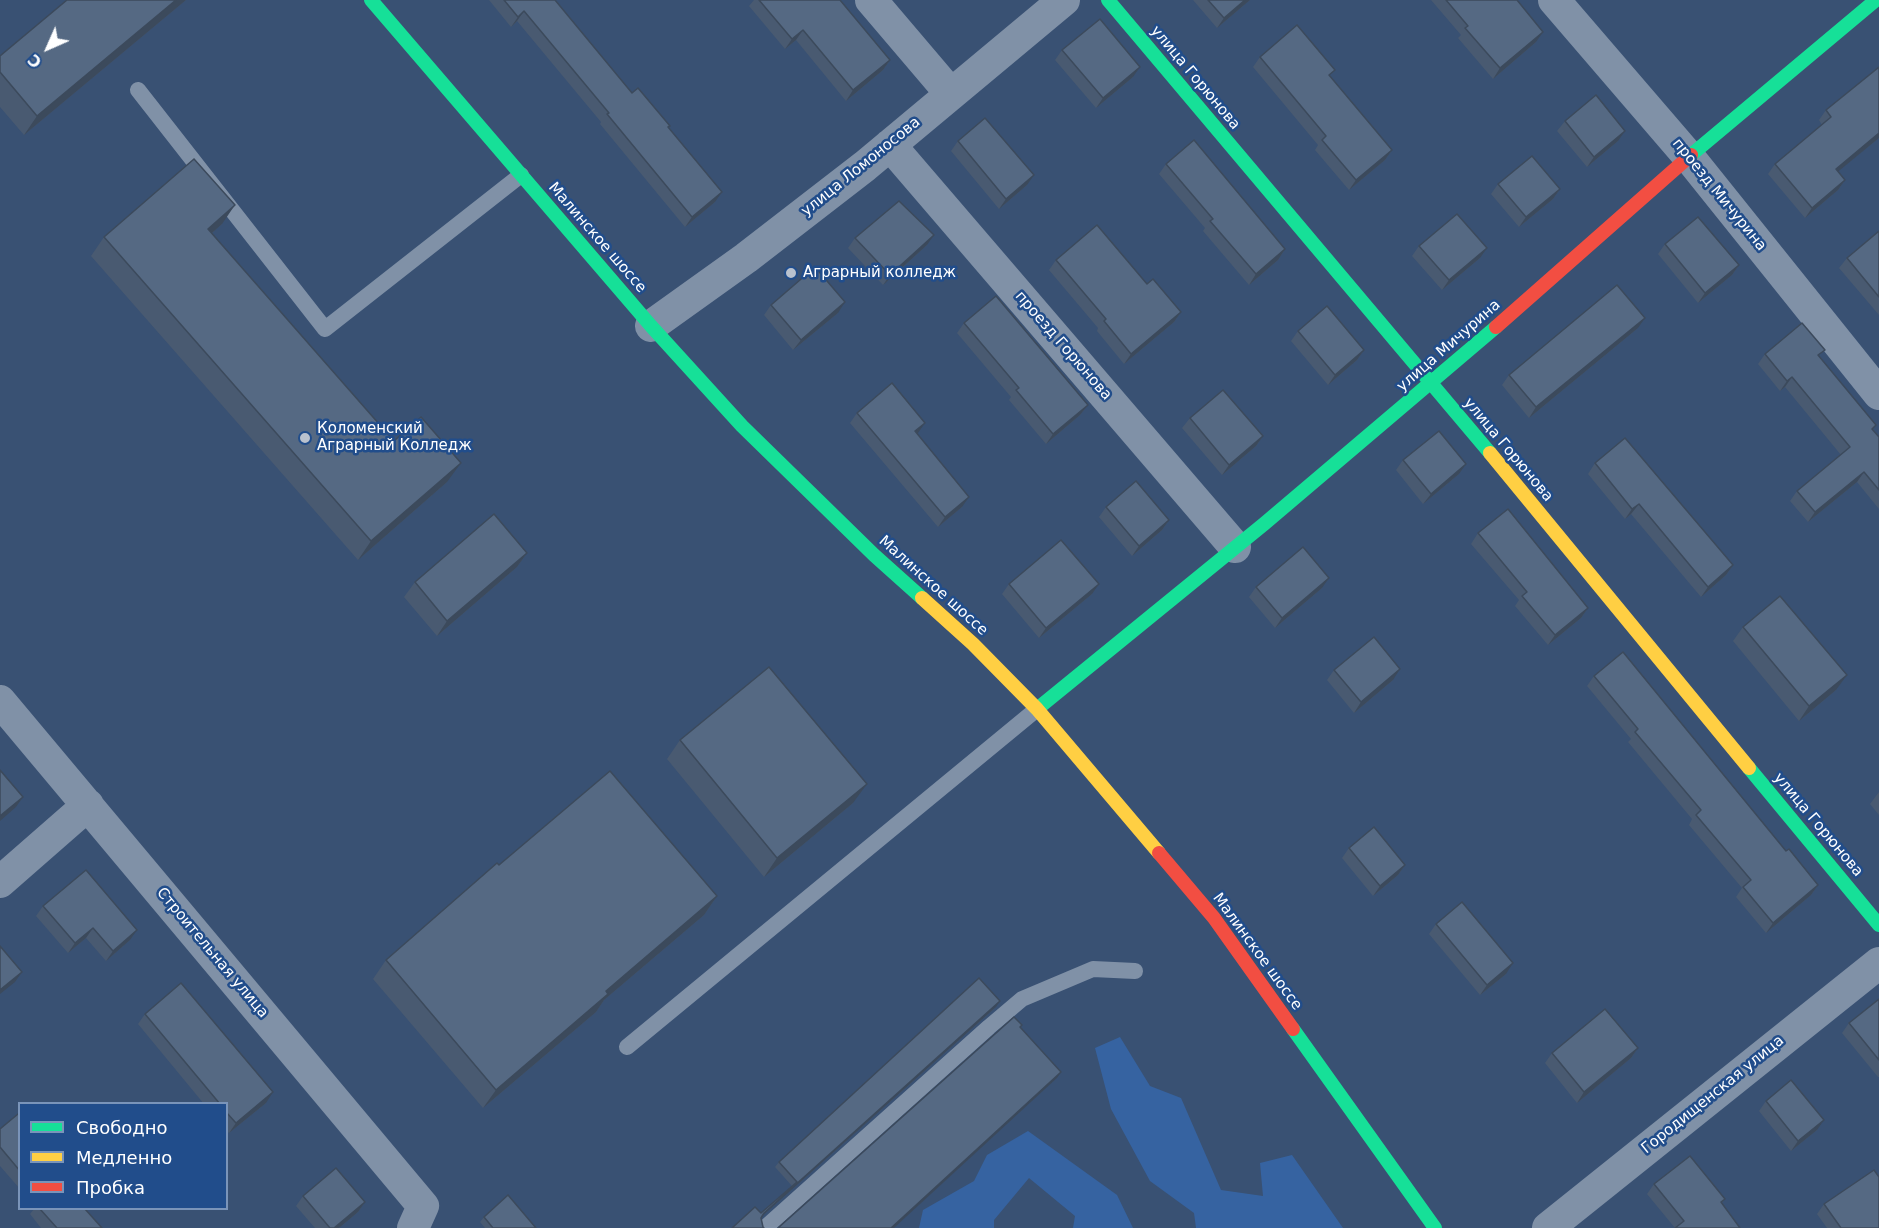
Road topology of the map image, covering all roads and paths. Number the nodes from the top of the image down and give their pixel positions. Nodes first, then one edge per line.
1 (371, 0) edge
2 (871, 0) edge
3 (1064, 0) edge
4 (1108, 0) edge
5 (1554, 0) edge
6 (1876, 0) edge
7 (138, 90) dead end
8 (951, 94) junction
9 (890, 145) junction
10 (1689, 157) junction
11 (521, 175) junction
12 (651, 326) junction
13 (1431, 383) junction
14 (1879, 394) edge
15 (1235, 547) junction
16 (0, 700) edge
17 (1037, 709) junction
18 (88, 805) junction
19 (0, 882) edge
20 (1879, 926) edge
21 (1879, 963) edge
22 (1135, 971) dead end
23 (627, 1047) dead end
24 (418, 1217) edge
25 (767, 1226) dead end
26 (1435, 1228) edge
27 (1548, 1228) edge

1 - 11 street, Малинское шоссе
2 - 8 street
3 - 8 street, улица Ломоносова
4 - 13 street, улица Горюнова
5 - 10 street, проезд Мичурина
6 - 10 street, улица Мичурина
7 - 11 lane
8 - 9 street, улица Ломоносова
9 - 12 street, улица Ломоносова
9 - 15 street, проезд Горюнова
10 - 13 street, улица Мичурина
10 - 14 street, проезд Мичурина
11 - 12 street, Малинское шоссе
12 - 17 street, Малинское шоссе
13 - 15 street, улица Мичурина
13 - 20 street, улица Горюнова
15 - 17 street, улица Мичурина
16 - 18 street, Строительная улица
17 - 23 lane
17 - 26 street, Малинское шоссе
18 - 19 street
18 - 24 street, Строительная улица
21 - 27 street, Городищенская улица
22 - 25 lane

